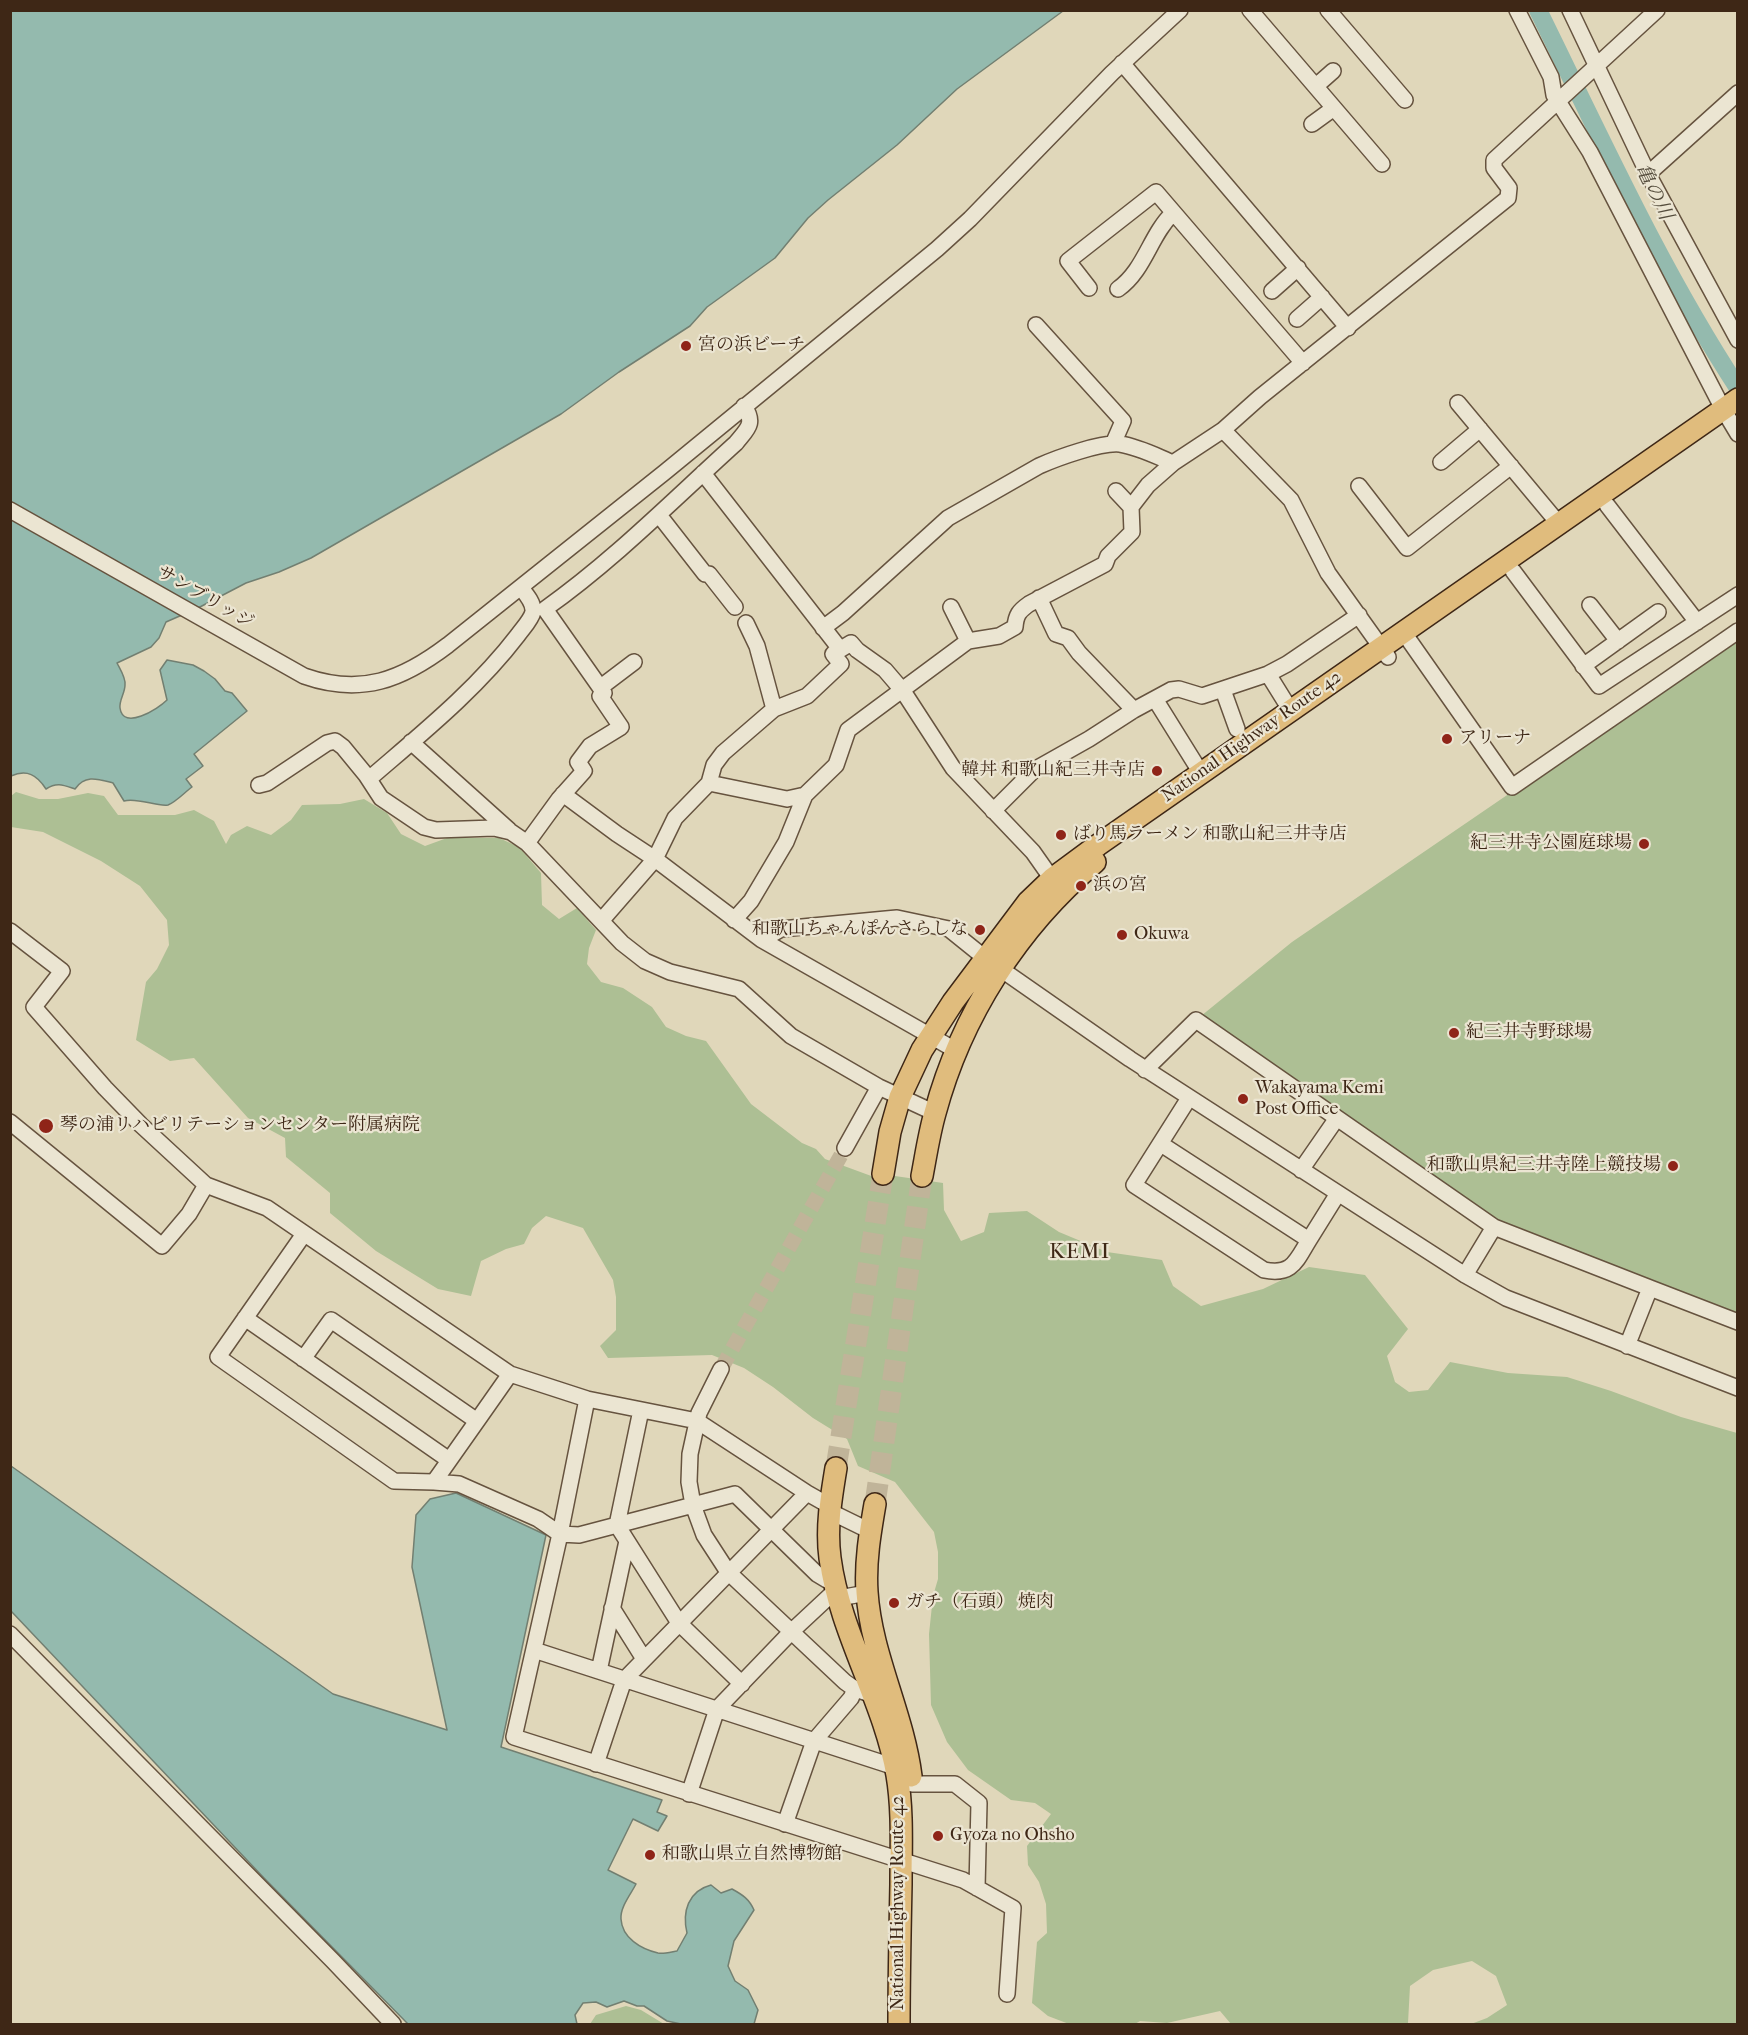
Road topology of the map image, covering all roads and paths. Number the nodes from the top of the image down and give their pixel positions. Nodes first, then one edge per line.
1 (1180, 10) edge
2 (1250, 10) edge
3 (1328, 10) edge
4 (1517, 10) edge
5 (1570, 10) edge
6 (1657, 10) edge
7 (1122, 63) junction
8 (1595, 67) junction
9 (1332, 71) dead end
10 (1316, 86) junction
11 (1737, 93) edge
12 (1559, 99) junction
13 (1405, 100) dead end
14 (1334, 108) junction
15 (1312, 124) dead end
16 (1382, 164) dead end
17 (1648, 174) junction
18 (1173, 213) junction
19 (1298, 268) junction
20 (1089, 288) dead end
21 (1118, 289) dead end
22 (1272, 291) dead end
23 (1322, 297) junction
24 (1296, 319) dead end
25 (1036, 325) dead end
26 (1348, 328) junction
27 (1737, 340) edge
28 (1304, 363) junction
29 (1458, 403) dead end
30 (744, 406) junction
31 (1732, 414) edge
32 (1480, 429) junction
33 (1223, 430) junction
34 (1113, 444) junction
35 (1441, 462) dead end
36 (1173, 463) junction
37 (1511, 466) junction
38 (703, 473) junction
39 (1359, 486) dead end
40 (1116, 491) dead end
41 (1607, 505) junction
42 (1131, 507) junction
43 (10, 510) edge
44 (659, 515) junction
45 (1559, 524) junction
46 (1513, 571) junction
47 (521, 588) junction
48 (1737, 595) edge
49 (1039, 598) junction
50 (1590, 605) dead end
51 (735, 607) dead end
52 (951, 607) dead end
53 (539, 610) junction
54 (1658, 612) dead end
55 (1359, 615) junction
56 (1697, 622) junction
57 (746, 623) dead end
58 (823, 628) junction
59 (1737, 631) edge
60 (1407, 637) junction
61 (968, 641) junction
62 (1618, 641) junction
63 (840, 649) junction
64 (1385, 652) junction
65 (634, 663) dead end
66 (1583, 666) junction
67 (1268, 674) junction
68 (601, 687) junction
69 (1223, 690) junction
70 (903, 691) junction
71 (1155, 699) junction
72 (774, 709) junction
73 (1134, 710) junction
74 (1291, 711) junction
75 (1237, 729) dead end
76 (411, 742) junction
77 (1201, 773) junction
78 (369, 779) junction
79 (709, 783) junction
80 (260, 785) dead end
81 (563, 794) junction
82 (805, 795) junction
83 (993, 811) junction
84 (511, 832) junction
85 (527, 843) junction
86 (655, 859) junction
87 (1052, 879) junction
88 (734, 920) junction
89 (601, 921) junction
90 (10, 931) edge
91 (762, 940) junction
92 (993, 963) junction
93 (932, 1036) junction
94 (957, 1051) junction
95 (1145, 1070) junction
96 (879, 1087) junction
97 (900, 1097) junction
98 (1189, 1098) junction
99 (935, 1113) junction
100 (1337, 1118) junction
101 (10, 1122) edge
102 (1161, 1143) junction
103 (845, 1148) tunnel mouth
104 (1301, 1170) junction
105 (883, 1174) tunnel mouth
106 (922, 1176) tunnel mouth
107 (206, 1185) junction
108 (1337, 1195) junction
109 (1494, 1227) junction
110 (304, 1234) junction
111 (1309, 1240) junction
112 (1464, 1275) junction
113 (1650, 1288) junction
114 (245, 1318) junction
115 (1737, 1322) edge
116 (1628, 1346) junction
117 (303, 1359) junction
118 (722, 1369) tunnel mouth
119 (510, 1374) junction
120 (1737, 1388) edge
121 (587, 1399) junction
122 (640, 1410) junction
123 (698, 1417) junction
124 (477, 1421) junction
125 (449, 1460) junction
126 (836, 1468) tunnel mouth
127 (434, 1482) junction
128 (807, 1493) junction
129 (875, 1504) tunnel mouth
130 (693, 1505) junction
131 (829, 1509) junction
132 (617, 1525) junction
133 (771, 1528) junction
134 (870, 1531) junction
135 (560, 1534) junction
136 (627, 1541) junction
137 (728, 1572) junction
138 (836, 1589) junction
139 (867, 1593) junction
140 (612, 1608) junction
141 (679, 1623) junction
142 (792, 1631) junction
143 (10, 1634) edge
144 (534, 1650) junction
145 (644, 1659) junction
146 (599, 1671) junction
147 (624, 1680) junction
148 (741, 1684) junction
149 (864, 1692) junction
150 (894, 1702) junction
151 (717, 1709) junction
152 (814, 1741) junction
153 (596, 1764) junction
154 (896, 1767) junction
155 (912, 1784) junction
156 (689, 1794) junction
157 (785, 1824) junction
158 (907, 1863) junction
159 (977, 1888) junction
160 (1007, 1994) dead end
161 (393, 2025) edge
162 (899, 2025) edge
163 (912, 2025) edge

1 - 7 street, サンブリッジ
2 - 10 street
3 - 13 street
4 - 12 street
5 - 8 street
6 - 8 street
7 - 19 street
7 - 30 street, サンブリッジ
8 - 12 street
8 - 17 street
9 - 10 street
10 - 14 street
11 - 17 street
12 - 26 street
12 - 31 street
14 - 15 street
14 - 16 street
17 - 27 street
18 - 20 street
18 - 21 street
18 - 28 street
19 - 22 street
19 - 23 street
23 - 24 street
23 - 26 street
25 - 34 street
26 - 28 street
28 - 33 street
29 - 32 street
30 - 38 street
30 - 47 street, サンブリッジ
31 - 41 highway, National Highway Route 42
31 - 45 highway, National Highway Route 42
32 - 35 street
32 - 37 street
33 - 36 street
33 - 55 street
34 - 36 street
34 - 58 street
36 - 42 street
37 - 39 street
37 - 45 street
38 - 44 street
38 - 58 street
40 - 42 street
41 - 46 highway, National Highway Route 42
41 - 56 street
42 - 49 street
43 - 47 street, サンブリッジ
44 - 51 street
44 - 53 street
45 - 60 highway, National Highway Route 42
46 - 60 highway, National Highway Route 42
46 - 66 street
47 - 53 street
48 - 56 street
49 - 61 street
49 - 73 street
50 - 62 street
52 - 61 street
53 - 68 street
53 - 76 street
54 - 62 street
55 - 64 street
55 - 67 street
56 - 66 street
57 - 72 street
58 - 63 street
59 - 60 street
60 - 64 highway, National Highway Route 42
61 - 70 street
62 - 66 street
63 - 70 street
63 - 72 street
64 - 74 highway, National Highway Route 42
64 - 92 highway, National Highway Route 42
65 - 68 street
67 - 69 street
67 - 74 street
68 - 81 street
69 - 71 street
69 - 75 street
70 - 82 street
70 - 83 street
71 - 73 street
71 - 77 street
72 - 79 street
73 - 83 street
74 - 77 highway, National Highway Route 42
76 - 78 street
76 - 84 street
77 - 87 highway, National Highway Route 42
78 - 80 street
78 - 84 street
79 - 82 street
79 - 86 street
81 - 85 street
81 - 86 street
82 - 88 street
83 - 87 street
84 - 85 street
85 - 89 street
86 - 88 street
86 - 89 street
87 - 92 highway, National Highway Route 42
88 - 91 street
89 - 96 street
90 - 107 street
91 - 92 street
91 - 93 street
92 - 93 highway, National Highway Route 42
92 - 94 highway, National Highway Route 42
92 - 95 street
93 - 94 street
93 - 97 highway, National Highway Route 42
94 - 99 highway, National Highway Route 42
95 - 98 street
95 - 100 street
96 - 97 street
96 - 103 street
97 - 99 street
97 - 105 highway, National Highway Route 42
98 - 102 street
98 - 104 street
99 - 106 highway, National Highway Route 42
100 - 104 street
100 - 109 street
101 - 107 street
102 - 111 street
102 - 111 street
104 - 108 street
107 - 110 street
108 - 111 street
108 - 112 street
109 - 112 street
109 - 113 street
110 - 114 street
110 - 119 street
112 - 116 street
113 - 115 street
113 - 116 street
114 - 117 street
114 - 127 street
116 - 120 street
117 - 124 street
117 - 125 street
118 - 123 street
119 - 121 street
119 - 124 street
121 - 122 street
121 - 135 street
122 - 123 street
122 - 132 street
123 - 128 street
123 - 130 street
124 - 125 street
125 - 127 street
126 - 131 highway, National Highway Route 42
127 - 135 street
128 - 131 street
128 - 133 street
129 - 134 highway, National Highway Route 42
130 - 132 street
130 - 133 street
130 - 137 street
131 - 134 street
131 - 138 highway, National Highway Route 42
132 - 135 street
132 - 136 street
133 - 137 street
133 - 138 street
134 - 139 highway, National Highway Route 42
135 - 144 street
136 - 140 street
136 - 141 street
137 - 141 street
137 - 142 street
138 - 139 street
138 - 142 street
138 - 149 highway, National Highway Route 42
139 - 150 highway, National Highway Route 42
140 - 145 street
140 - 146 street
141 - 145 street
141 - 148 street
142 - 148 street
142 - 149 street
143 - 161 street
144 - 146 street
144 - 153 street
145 - 147 street
146 - 147 street
147 - 151 street
147 - 153 street
148 - 151 street
149 - 150 street
149 - 152 street
149 - 154 highway, National Highway Route 42
150 - 155 highway, National Highway Route 42
151 - 152 street
151 - 156 street
152 - 154 street
152 - 157 street
153 - 156 street
154 - 158 highway, National Highway Route 42
155 - 158 highway, National Highway Route 42
155 - 159 street
156 - 157 street
157 - 158 street
158 - 159 street
158 - 162 highway, National Highway Route 42
158 - 163 highway, National Highway Route 42
159 - 160 street

